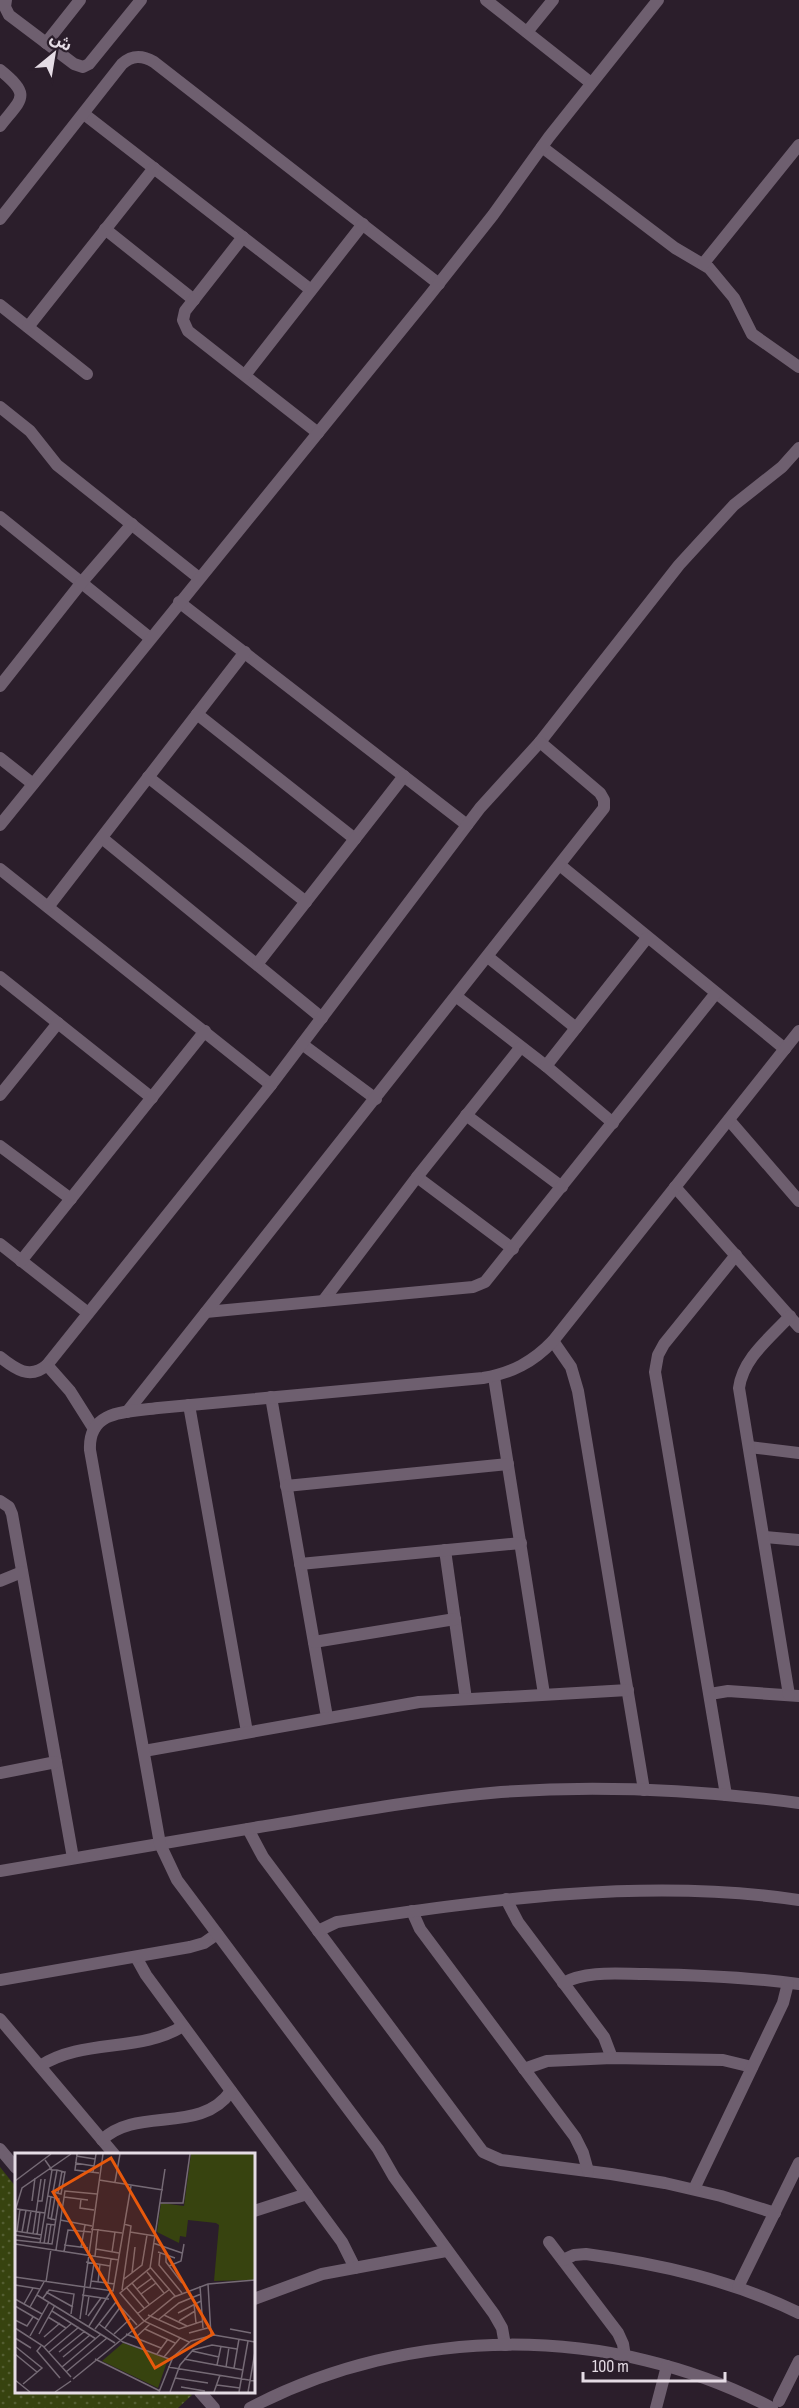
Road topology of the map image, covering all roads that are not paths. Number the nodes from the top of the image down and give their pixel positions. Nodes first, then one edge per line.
1 (6, 0) edge
2 (80, 0) edge
3 (141, 0) edge
4 (486, 0) edge
5 (553, 0) edge
6 (658, 0) edge
7 (527, 32) junction
8 (46, 43) junction
9 (0, 70) edge
10 (591, 83) junction
11 (84, 114) junction
12 (0, 126) edge
13 (799, 144) edge
14 (542, 147) junction
15 (154, 168) junction
16 (0, 219) edge
17 (363, 224) junction
18 (105, 229) junction
19 (243, 237) junction
20 (703, 264) junction
21 (439, 284) junction
22 (311, 290) junction
23 (194, 300) junction
24 (0, 305) edge
25 (28, 327) junction
26 (799, 367) edge
27 (87, 374) dead end
28 (245, 375) junction
29 (0, 407) edge
30 (318, 433) junction
31 (799, 448) edge
32 (0, 517) edge
33 (132, 524) junction
34 (199, 578) junction
35 (82, 582) junction
36 (179, 602) junction
37 (150, 638) junction
38 (244, 652) junction
39 (0, 686) edge
40 (197, 714) junction
41 (540, 742) junction
42 (0, 758) edge
43 (404, 776) junction
44 (148, 777) junction
45 (33, 784) junction
46 (0, 825) edge
47 (467, 825) junction
48 (102, 838) junction
49 (355, 839) junction
50 (561, 866) junction
51 (0, 869) edge
52 (306, 902) junction
53 (48, 907) junction
54 (647, 938) junction
55 (488, 957) junction
56 (258, 963) junction
57 (0, 977) edge
58 (716, 993) junction
59 (457, 997) junction
60 (322, 1018) junction
61 (58, 1023) junction
62 (576, 1028) junction
63 (205, 1031) junction
64 (799, 1031) edge
65 (302, 1044) junction
66 (520, 1048) junction
67 (784, 1049) junction
68 (546, 1065) junction
69 (271, 1085) junction
70 (0, 1095) edge
71 (152, 1098) junction
72 (376, 1099) junction
73 (466, 1114) junction
74 (729, 1120) junction
75 (613, 1123) junction
76 (0, 1146) edge
77 (417, 1177) junction
78 (562, 1187) junction
79 (675, 1187) junction
80 (71, 1199) junction
81 (799, 1201) edge
82 (0, 1244) edge
83 (513, 1249) junction
84 (736, 1255) junction
85 (21, 1261) junction
86 (323, 1300) junction
87 (206, 1312) junction
88 (88, 1313) junction
89 (790, 1317) junction
90 (799, 1327) edge
91 (554, 1341) junction
92 (2, 1363) edge
93 (47, 1365) junction
94 (494, 1377) junction
95 (271, 1397) junction
96 (189, 1405) junction
97 (127, 1412) junction
98 (93, 1429) junction
99 (749, 1448) junction
100 (799, 1453) edge
101 (508, 1464) junction
102 (286, 1486) junction
103 (0, 1501) edge
104 (765, 1537) junction
105 (799, 1540) edge
106 (521, 1544) junction
107 (445, 1550) junction
108 (300, 1563) junction
109 (22, 1572) junction
110 (0, 1581) edge
111 (455, 1618) junction
112 (314, 1642) junction
113 (628, 1690) junction
114 (710, 1694) junction
115 (544, 1695) junction
116 (794, 1696) edge
117 (466, 1699) junction
118 (327, 1718) junction
119 (247, 1732) junction
120 (144, 1750) junction
121 (56, 1762) junction
122 (0, 1773) edge
123 (644, 1790) junction
124 (726, 1795) junction
125 (799, 1803) edge
126 (248, 1829) junction
127 (160, 1844) junction
128 (73, 1858) junction
129 (0, 1871) edge
130 (506, 1899) junction
131 (799, 1900) edge
132 (412, 1911) junction
133 (318, 1931) junction
134 (216, 1934) junction
135 (136, 1956) junction
136 (0, 1980) edge
137 (563, 1983) junction
138 (794, 1984) edge
139 (0, 2019) edge
140 (183, 2026) junction
141 (612, 2058) junction
142 (40, 2066) junction
143 (752, 2067) junction
144 (524, 2069) junction
145 (231, 2091) junction
146 (102, 2140) junction
147 (0, 2149) edge
148 (113, 2153) edge
149 (799, 2163) edge
150 (15, 2167) edge
151 (588, 2171) junction
152 (694, 2189) junction
153 (307, 2194) junction
154 (255, 2211) edge
155 (775, 2213) junction
156 (549, 2242) dead end
157 (446, 2251) junction
158 (563, 2260) junction
159 (355, 2268) junction
160 (738, 2287) junction
161 (255, 2299) edge
162 (799, 2313) edge
163 (506, 2345) junction
164 (625, 2357) junction
165 (799, 2361) edge
166 (667, 2366) junction
167 (202, 2393) edge
168 (776, 2405) edge
169 (214, 2408) edge
170 (250, 2408) edge
171 (656, 2408) edge

1 - 8 street
2 - 8 street
3 - 8 street
4 - 7 street
5 - 7 street
6 - 10 street
7 - 10 street
9 - 12 street
10 - 14 street
11 - 15 street
11 - 16 street
11 - 17 street
13 - 20 street
14 - 20 street
14 - 21 street
15 - 18 street
15 - 19 street
17 - 21 street
17 - 22 street
18 - 23 street
18 - 25 street
19 - 22 street
19 - 23 street
20 - 26 street
21 - 30 street
22 - 28 street
23 - 28 street
24 - 25 street
25 - 27 street
28 - 30 street
29 - 33 street
30 - 34 street
31 - 41 street
32 - 35 street
33 - 34 street
33 - 35 street
34 - 36 street
35 - 37 street
35 - 39 street
36 - 37 street
36 - 38 street
37 - 45 street
38 - 40 street
38 - 43 street
40 - 44 street
40 - 49 street
41 - 47 street
41 - 50 street
42 - 45 street
43 - 47 street
43 - 49 street
44 - 48 street
44 - 52 street
45 - 46 street
47 - 60 street
48 - 53 street
48 - 56 street
49 - 52 street
50 - 54 street
50 - 55 street
51 - 53 street
52 - 56 street
53 - 63 street
54 - 58 street
54 - 62 street
55 - 59 street
55 - 62 street
56 - 60 street
57 - 61 street
58 - 67 street
58 - 75 street
59 - 66 street
59 - 72 street
60 - 65 street
61 - 70 street
61 - 71 street
62 - 68 street
63 - 69 street
63 - 71 street
64 - 67 street
65 - 69 street
65 - 72 street
66 - 68 street
66 - 73 street
67 - 74 street
68 - 75 street
69 - 88 street
71 - 80 street
72 - 87 street
73 - 77 street
73 - 78 street
74 - 79 street
74 - 81 street
75 - 78 street
76 - 80 street
77 - 83 street
77 - 86 street
78 - 83 street
79 - 84 street
79 - 91 street
80 - 85 street
82 - 85 street
83 - 86 street
84 - 89 street
84 - 114 street
85 - 88 street
86 - 87 street
87 - 97 street
88 - 93 street
89 - 90 street
89 - 99 street
91 - 94 street
91 - 113 street
92 - 93 street
93 - 98 street
94 - 95 street
94 - 101 street
95 - 96 street
95 - 102 street
96 - 97 street
96 - 119 street
97 - 98 street
98 - 120 street
99 - 100 street
99 - 104 street
101 - 102 street
101 - 106 street
102 - 108 street
103 - 109 street
104 - 105 street
104 - 116 street
106 - 107 street
106 - 115 street
107 - 108 street
107 - 111 street
108 - 112 street
109 - 110 street
109 - 121 street
111 - 112 street
111 - 117 street
112 - 118 street
113 - 115 street
113 - 123 street
114 - 116 street
114 - 124 street
115 - 117 street
117 - 118 street
118 - 119 street
119 - 120 street
120 - 127 street
121 - 122 street
121 - 128 street
123 - 124 street
123 - 126 street
124 - 125 street
126 - 127 street
126 - 133 street
127 - 128 street
127 - 134 street
128 - 129 street
130 - 131 street
130 - 132 street
130 - 137 street
132 - 133 street
132 - 144 street
133 - 151 street
134 - 135 street
134 - 157 street
135 - 136 street
135 - 140 street
137 - 138 street
137 - 141 street
138 - 143 street
139 - 142 street
140 - 142 street
140 - 145 street
141 - 143 street
141 - 144 street
142 - 146 street
143 - 152 street
144 - 151 street
145 - 146 street
145 - 153 street
146 - 148 street
147 - 150 street
149 - 155 street
151 - 152 street
152 - 155 street
153 - 154 street
153 - 159 street
155 - 160 street
156 - 158 street
157 - 159 street
157 - 163 street
158 - 160 street
158 - 164 street
159 - 161 street
160 - 162 street
163 - 164 street
163 - 170 street
164 - 166 street
165 - 168 street
166 - 168 street
166 - 171 street
167 - 169 street

